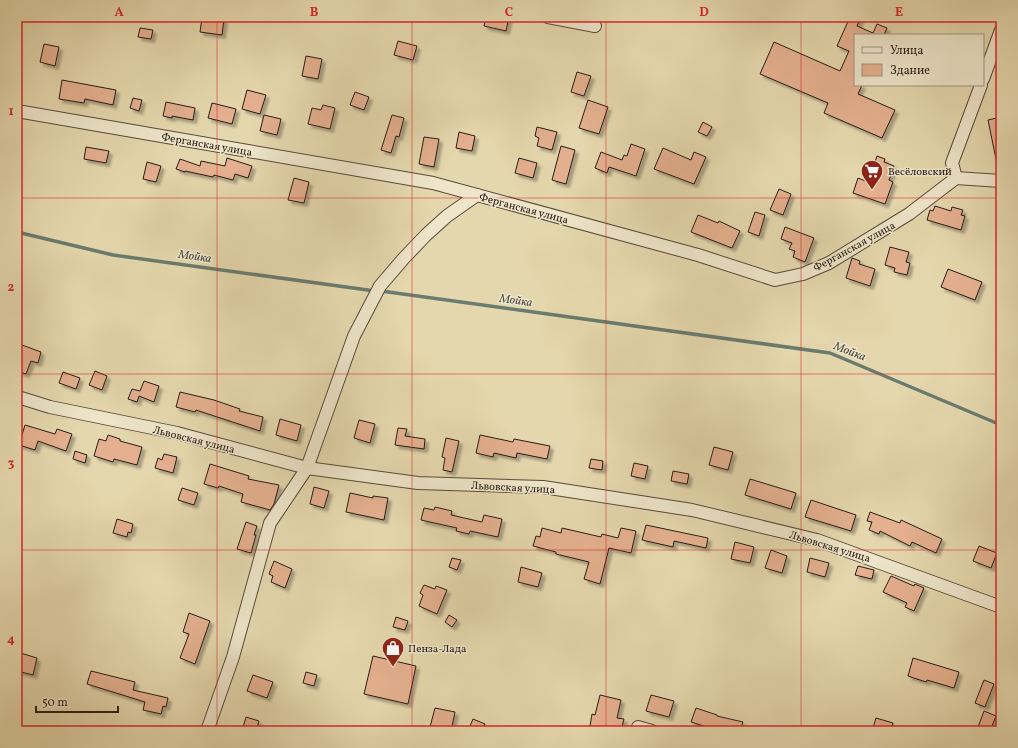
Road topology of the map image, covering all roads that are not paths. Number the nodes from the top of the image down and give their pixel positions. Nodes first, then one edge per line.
1 (548, 17) edge
2 (595, 26) dead end
3 (1001, 30) edge
4 (984, 76) edge
5 (981, 86) edge
6 (17, 111) edge
7 (956, 178) junction
8 (1001, 181) edge
9 (478, 195) junction
10 (17, 398) edge
11 (307, 468) junction
12 (1001, 607) edge
13 (638, 727) dead end
14 (207, 731) edge
15 (652, 731) edge

1 - 2 street
3 - 4 street
5 - 7 street
6 - 9 street, Ферганская улица
7 - 8 street
7 - 9 street, Ферганская улица
9 - 11 street
10 - 11 street, Львовская улица
11 - 12 street, Львовская улица
11 - 14 street
13 - 15 street

